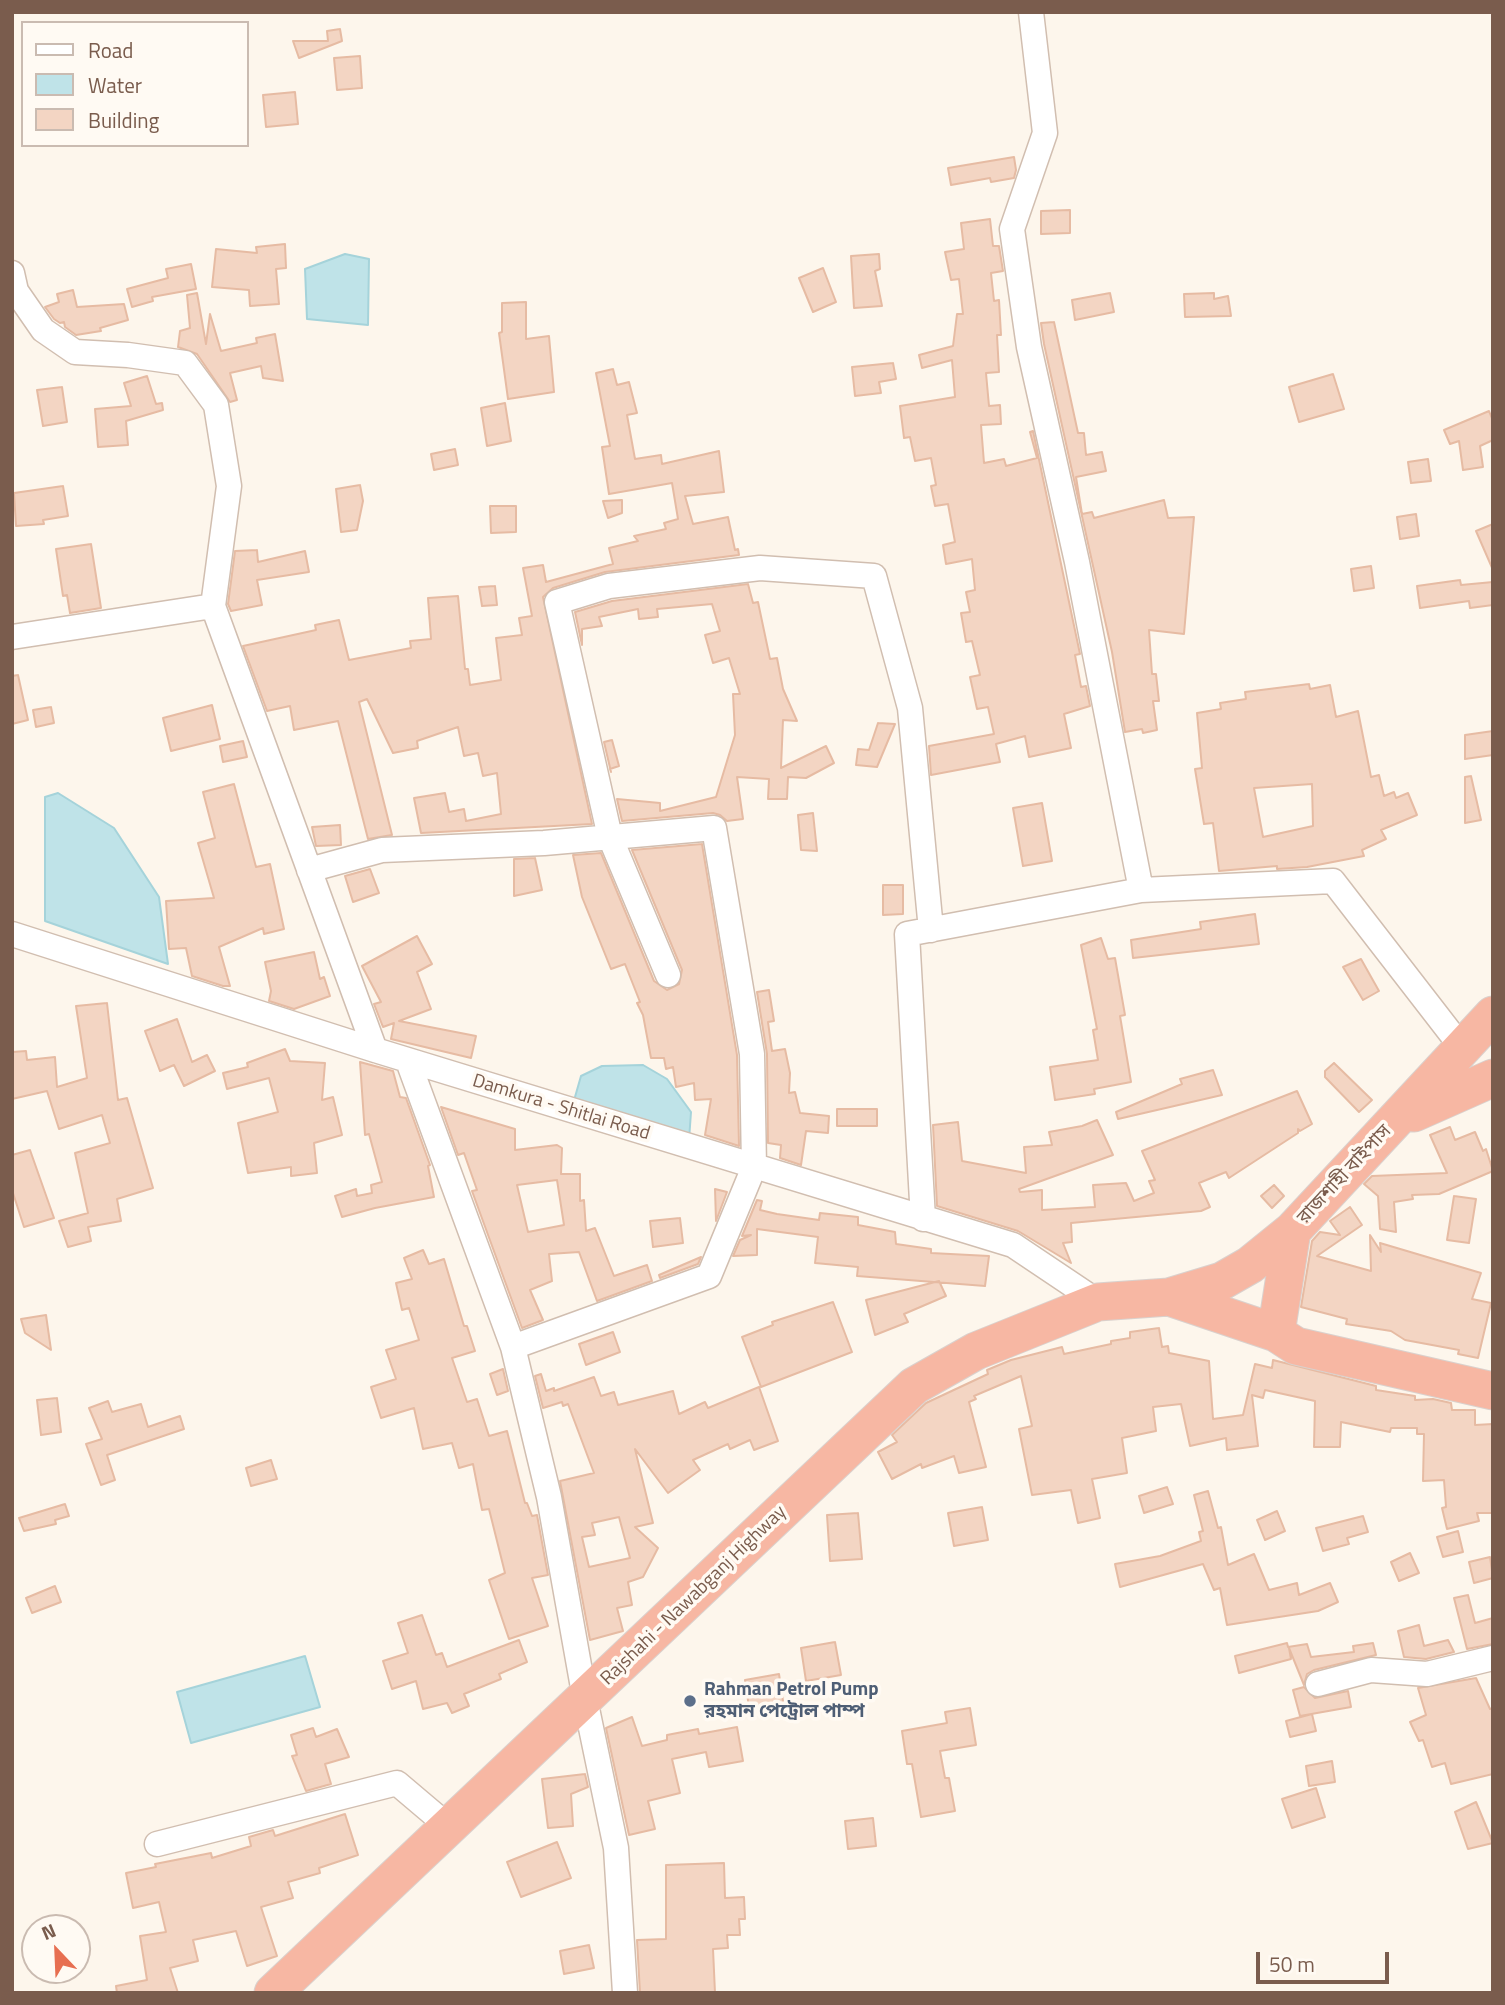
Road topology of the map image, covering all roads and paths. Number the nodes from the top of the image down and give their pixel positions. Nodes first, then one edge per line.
1 (1031, 12) edge
2 (12, 273) edge
3 (213, 606) junction
4 (12, 637) edge
5 (610, 837) junction
6 (309, 870) junction
7 (1141, 890) junction
8 (931, 930) junction
9 (12, 934) edge
10 (668, 975) dead end
11 (1493, 1015) edge
12 (1463, 1049) junction
13 (375, 1050) junction
14 (408, 1060) junction
15 (1493, 1078) edge
16 (1392, 1125) junction
17 (754, 1167) junction
18 (923, 1219) junction
19 (1292, 1231) junction
20 (1169, 1297) junction
21 (1098, 1302) junction
22 (1276, 1333) junction
23 (513, 1347) junction
24 (1493, 1367) edge
25 (1493, 1391) edge
26 (1493, 1658) edge
27 (1318, 1684) dead end
28 (585, 1699) junction
29 (449, 1828) junction
30 (157, 1844) dead end
31 (273, 1993) edge
32 (625, 1993) edge

1 - 7 street
2 - 3 street
3 - 4 street
3 - 6 street
5 - 6 street
5 - 8 street
5 - 10 street
5 - 17 street
6 - 13 street
7 - 8 street
7 - 12 street
8 - 18 street
9 - 13 street, Damkura - Shitlai Road
11 - 12 highway, রাজশাহী বাইপাস
12 - 16 highway, রাজশাহী বাইপাস
13 - 14 street, Damkura - Shitlai Road
14 - 17 street, Damkura - Shitlai Road
14 - 23 street
15 - 16 highway
16 - 19 highway, রাজশাহী বাইপাস
17 - 18 street, Damkura - Shitlai Road
17 - 23 street
18 - 21 street, Damkura - Shitlai Road
19 - 20 highway, রাজশাহী বাইপাস
19 - 22 highway
20 - 21 highway, Rajshahi - Nawabganj Highway
20 - 22 highway
21 - 28 highway, Rajshahi - Nawabganj Highway
22 - 24 highway
22 - 25 highway
23 - 28 street
26 - 27 street
28 - 29 highway, Rajshahi - Nawabganj Highway
28 - 32 street
29 - 30 street
29 - 31 highway, Rajshahi - Nawabganj Highway

